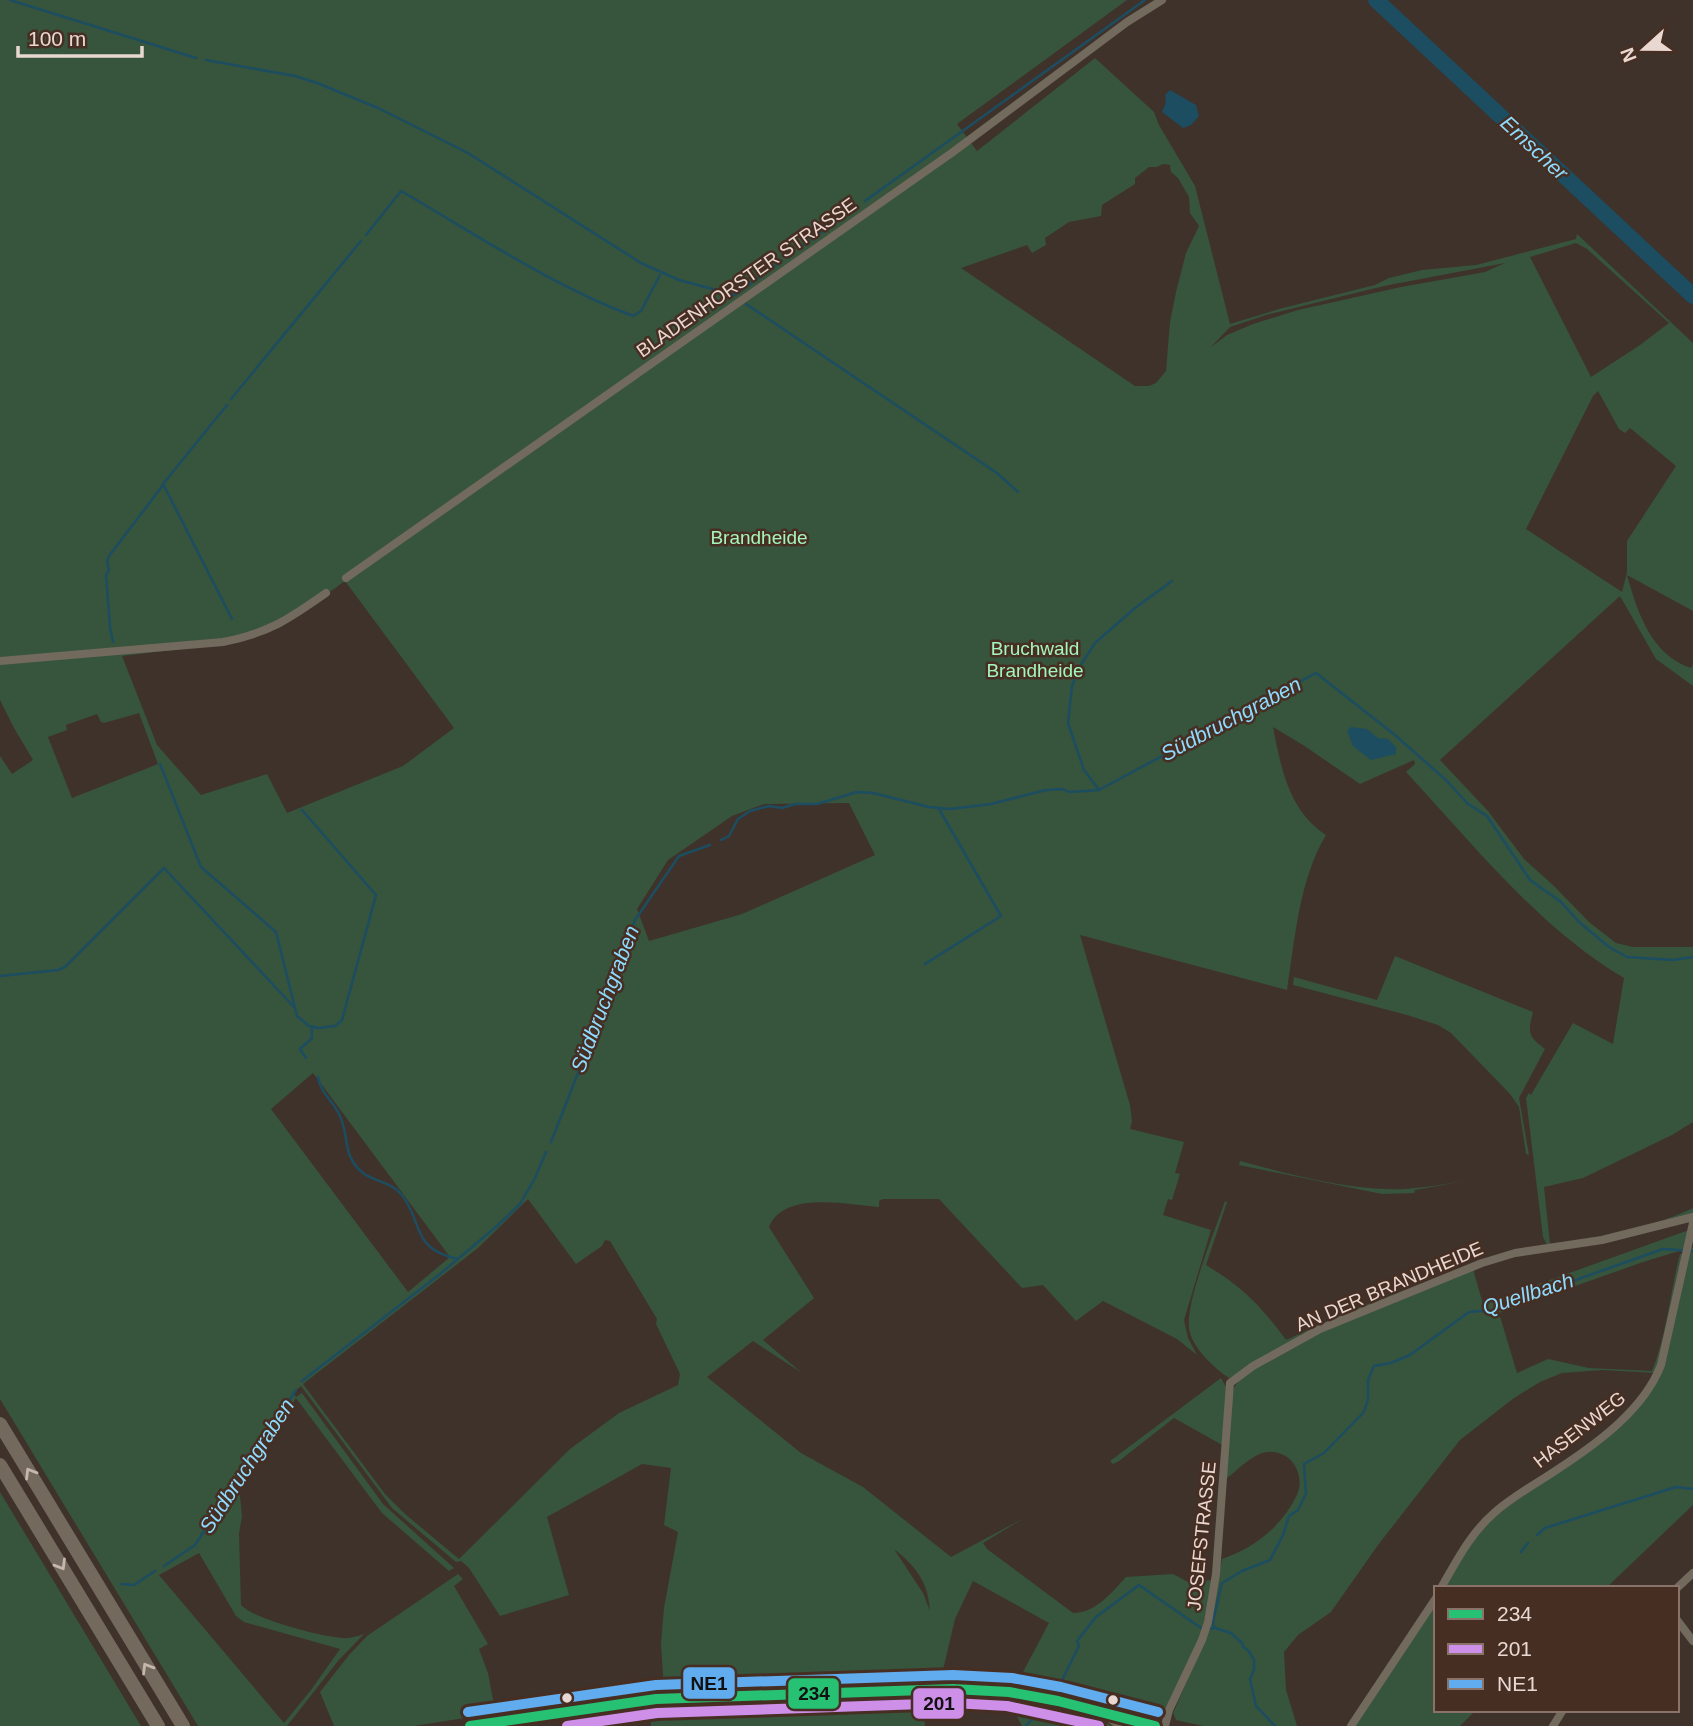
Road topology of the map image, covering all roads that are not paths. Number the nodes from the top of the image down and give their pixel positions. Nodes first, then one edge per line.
1 (1162, 0) edge
2 (346, 578) dead end
3 (326, 593) dead end
4 (0, 661) edge
5 (1693, 1217) edge
6 (1693, 1223) edge
7 (1230, 1383) joint
8 (0, 1424) edge
9 (0, 1465) edge
10 (1693, 1573) edge
11 (1442, 1586) edge
12 (1679, 1586) edge
13 (1434, 1601) edge
14 (1679, 1623) edge
15 (1693, 1641) edge
16 (1101, 1711) junction
17 (158, 1726) edge
18 (183, 1726) edge
19 (470, 1726) edge
20 (1122, 1726) edge
21 (1153, 1726) edge
22 (1165, 1726) edge
23 (1351, 1726) edge

1 - 2 street, BLADENHORSTER STRASSE
3 - 4 street
5 - 7 street, AN DER BRANDHEIDE
6 - 11 street, HASENWEG
7 - 22 street, JOSEFSTRASSE
18 -> 8 highway
9 -> 17 highway
10 - 12 street
13 - 23 street
14 - 15 street
16 - 19 street
16 - 20 main road
16 - 21 street

